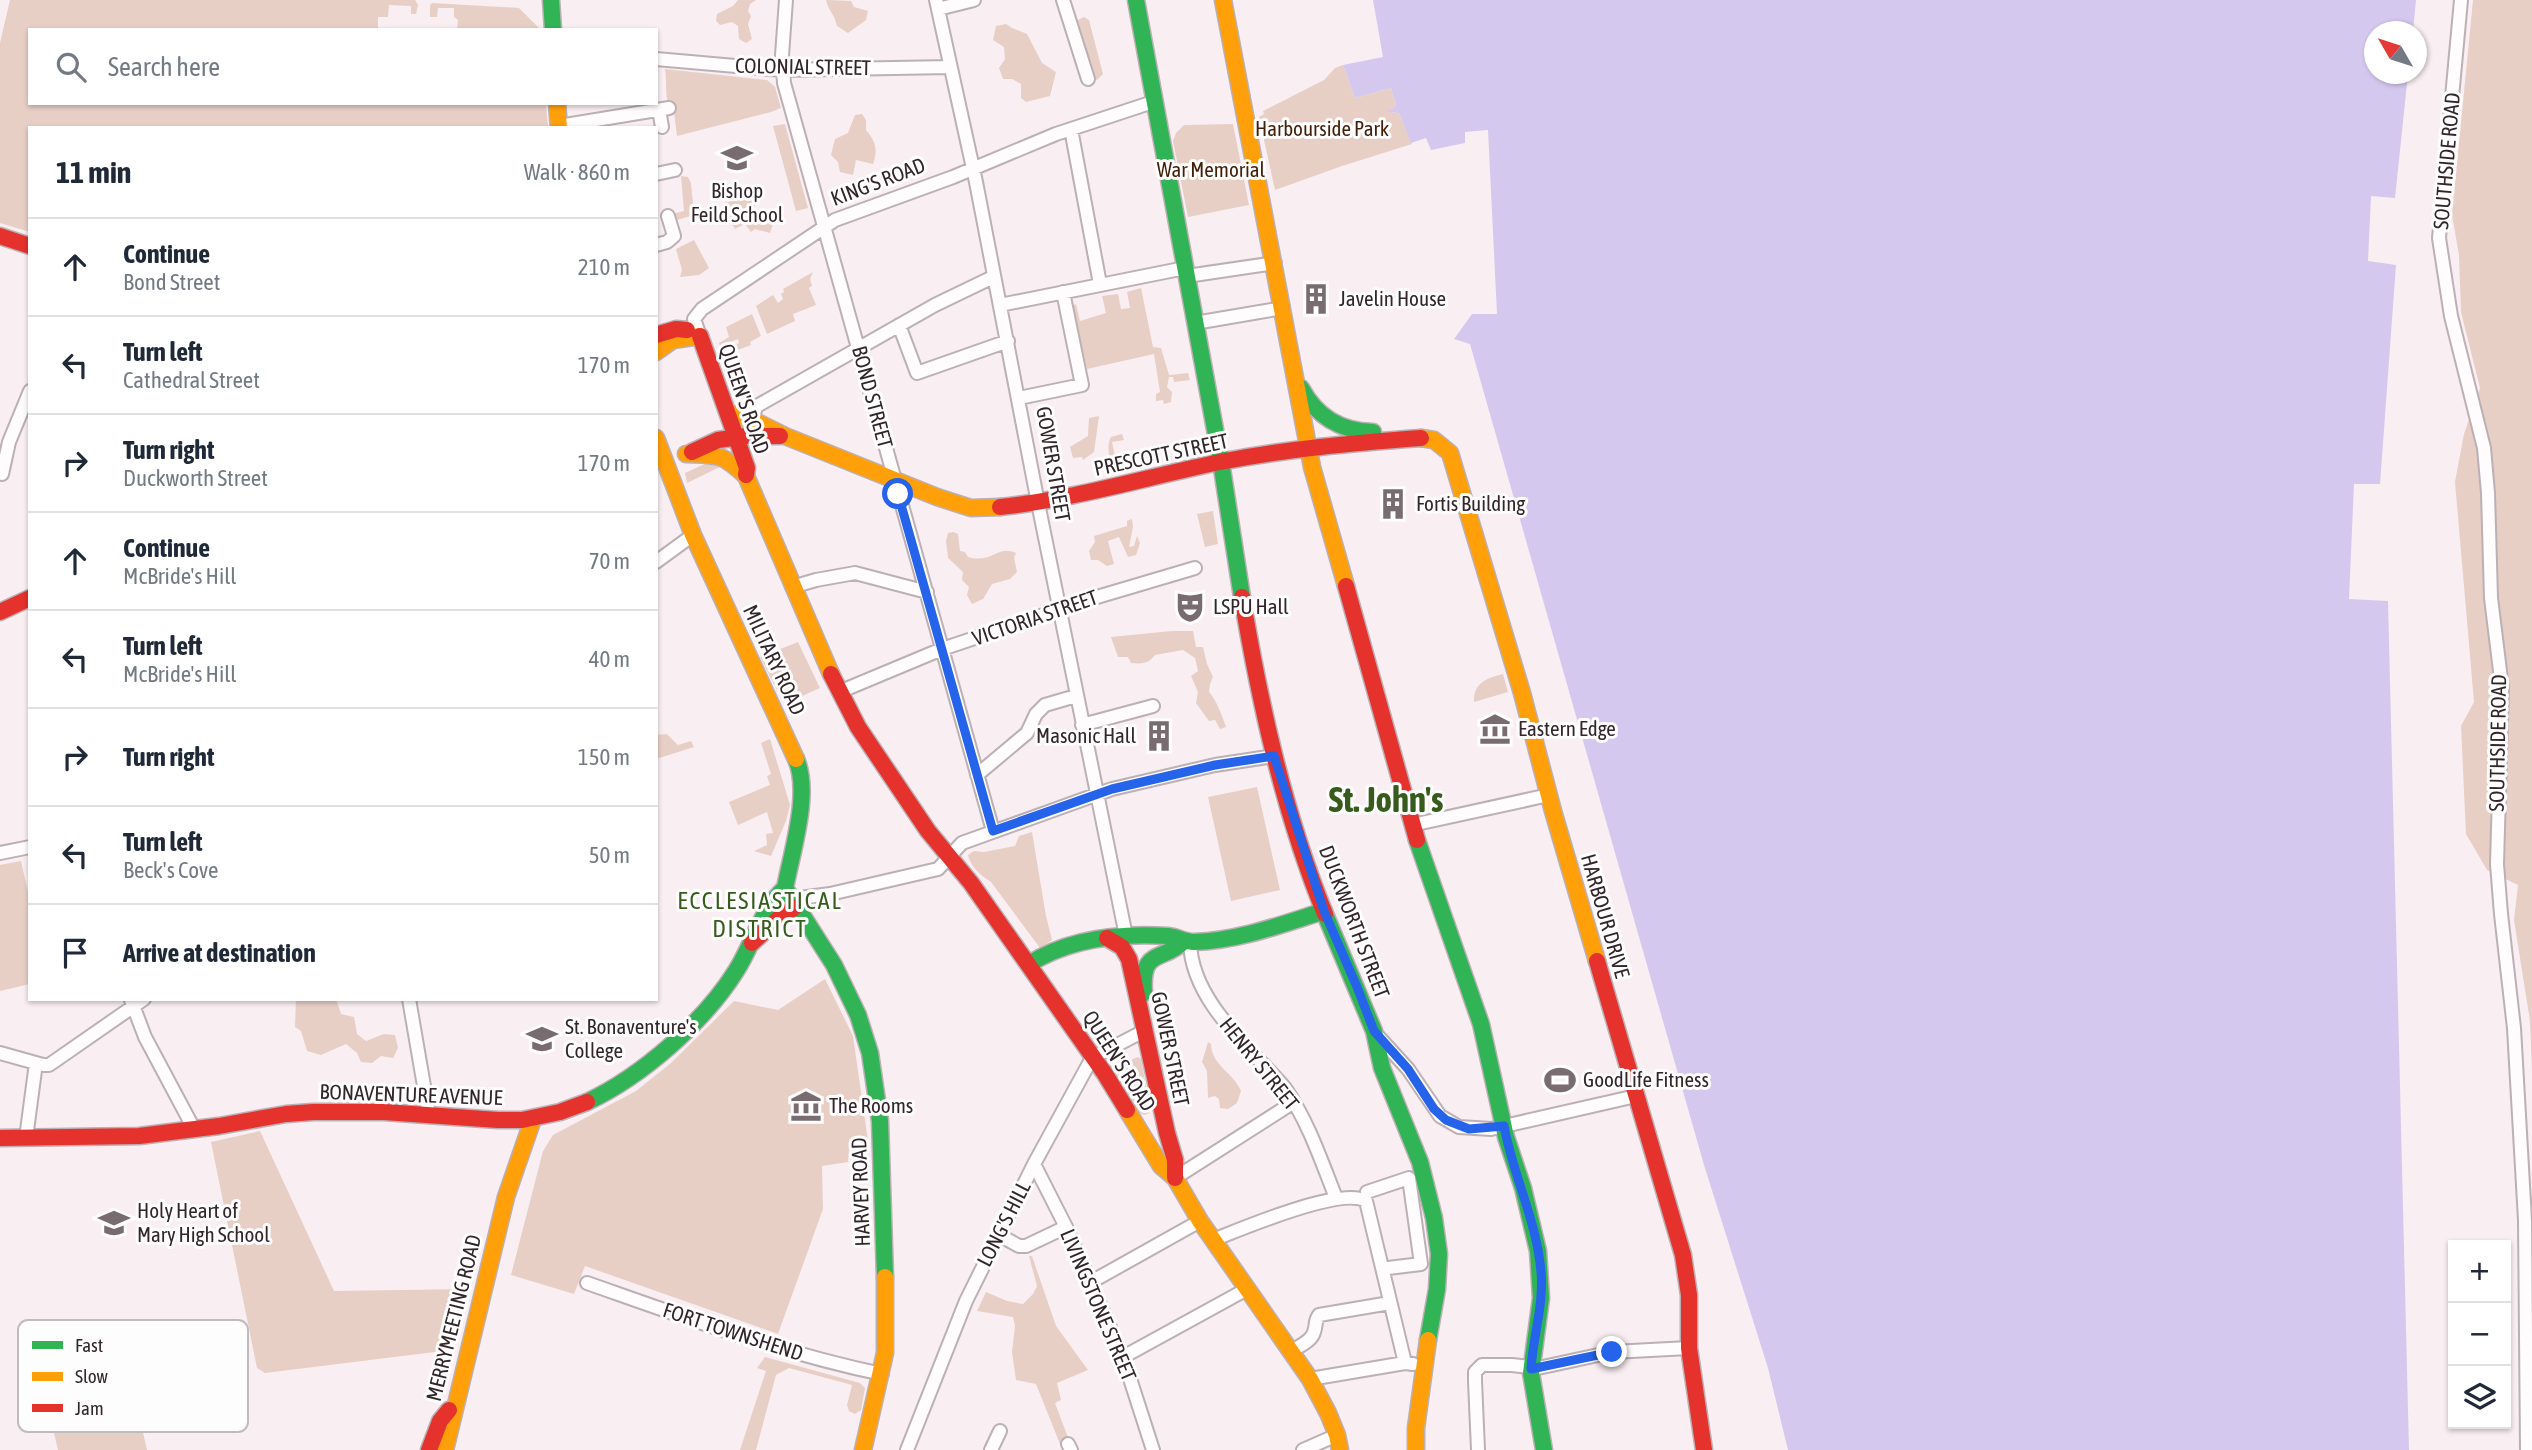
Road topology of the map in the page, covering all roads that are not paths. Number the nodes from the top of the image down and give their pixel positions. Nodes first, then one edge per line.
1 (551, 0) edge
2 (786, 0) edge
3 (974, 0) edge
4 (1063, 0) edge
5 (1136, 0) edge
6 (1223, 0) edge
7 (2461, 0) edge
8 (937, 4) edge
9 (553, 28) edge
10 (658, 59) edge
11 (950, 67) junction
12 (782, 70) junction
13 (1088, 79) dead end
14 (1156, 102) junction
15 (557, 105) edge
16 (559, 126) edge
17 (565, 126) edge
18 (662, 127) dead end
19 (1070, 129) junction
20 (973, 168) junction
21 (675, 170) dead end
22 (658, 174) edge
23 (668, 216) dead end
24 (824, 226) junction
25 (0, 236) edge
26 (658, 244) edge
27 (28, 245) edge
28 (1275, 264) junction
29 (1186, 272) junction
30 (993, 277) junction
31 (1100, 284) junction
32 (1063, 292) junction
33 (1000, 305) junction
34 (1283, 308) junction
35 (1195, 323) junction
36 (899, 325) junction
37 (658, 334) edge
38 (700, 336) junction
39 (1008, 341) junction
40 (859, 348) junction
41 (658, 351) edge
42 (1296, 383) junction
43 (28, 396) edge
44 (1019, 398) junction
45 (728, 413) junction
46 (751, 419) junction
47 (785, 436) junction
48 (735, 438) junction
49 (1399, 439) junction
50 (1308, 447) junction
51 (686, 454) junction
52 (1221, 462) junction
53 (661, 464) edge
54 (2, 474) dead end
55 (746, 476) junction
56 (894, 479) junction
57 (1038, 503) junction
58 (693, 535) junction
59 (658, 561) edge
60 (1195, 568) dead end
61 (792, 587) junction
62 (927, 592) junction
63 (28, 599) edge
64 (1060, 609) junction
65 (0, 612) edge
66 (942, 649) junction
67 (839, 692) junction
68 (1076, 696) junction
69 (1153, 706) dead end
70 (1082, 725) junction
71 (1274, 756) junction
72 (977, 775) junction
73 (1098, 795) junction
74 (1549, 795) junction
75 (1412, 825) junction
76 (993, 831) junction
77 (28, 846) edge
78 (0, 853) edge
79 (949, 858) junction
80 (785, 888) junction
81 (795, 907) junction
82 (1324, 911) junction
83 (1126, 936) junction
84 (1107, 938) junction
85 (1186, 942) junction
86 (752, 943) junction
87 (1029, 964) junction
88 (1138, 999) junction
89 (409, 1001) edge
90 (136, 1002) edge
91 (1144, 1031) junction
92 (1374, 1031) junction
93 (0, 1053) edge
94 (1092, 1058) junction
95 (36, 1063) junction
96 (1636, 1096) junction
97 (1294, 1102) junction
98 (1162, 1109) junction
99 (429, 1115) junction
100 (525, 1119) junction
101 (1134, 1122) junction
102 (1504, 1126) junction
103 (194, 1129) junction
104 (0, 1138) edge
105 (26, 1138) junction
106 (1034, 1164) junction
107 (1175, 1178) junction
108 (1367, 1192) dead end
109 (1336, 1198) junction
110 (1200, 1220) junction
111 (1066, 1227) junction
112 (999, 1234) junction
113 (1213, 1240) junction
114 (1388, 1268) dead end
115 (1091, 1282) junction
116 (587, 1283) dead end
117 (1247, 1289) junction
118 (1390, 1303) junction
119 (1689, 1348) junction
120 (1292, 1351) junction
121 (1123, 1357) junction
122 (1405, 1363) junction
123 (1423, 1367) junction
124 (1531, 1369) junction
125 (882, 1374) junction
126 (1310, 1378) junction
127 (454, 1405) junction
128 (1000, 1431) dead end
129 (1339, 1443) edge
130 (429, 1450) edge
131 (445, 1450) edge
132 (863, 1450) edge
133 (907, 1450) edge
134 (991, 1450) edge
135 (1153, 1450) edge
136 (1303, 1450) edge
137 (1352, 1450) edge
138 (1416, 1450) edge
139 (1478, 1450) edge
140 (1544, 1450) edge
141 (1704, 1450) edge
142 (2527, 1450) edge

1 - 9 main road
2 - 12 street, BOND STREET
3 - 8 street
4 - 13 street
5 - 14 main road, DUCKWORTH STREET
6 - 28 main road
7 - 142 street, SOUTHSIDE ROAD
8 - 11 street, GOWER STREET
10 - 12 street, COLONIAL STREET
11 - 12 street, COLONIAL STREET
11 - 20 street, GOWER STREET
12 - 24 street, BOND STREET
14 - 19 street, KING'S ROAD
14 - 29 main road, DUCKWORTH STREET
15 - 16 main road
17 - 18 street
19 - 20 street, KING'S ROAD
19 - 31 street
20 - 24 street, KING'S ROAD
20 - 30 street, GOWER STREET
21 - 22 street
23 - 26 street
24 - 38 street, KING'S ROAD
24 - 40 street, BOND STREET
25 - 27 main road
28 - 29 street
28 - 34 main road
29 - 31 street
29 - 35 main road, DUCKWORTH STREET
30 - 33 street, GOWER STREET
30 - 36 street
31 - 32 street
32 - 33 street
32 - 44 street
33 - 39 street, GOWER STREET
34 - 35 street
34 - 42 main road
35 - 52 main road, DUCKWORTH STREET
36 - 39 street
36 - 40 street
37 - 38 main road
38 - 41 main road
38 - 45 main road, QUEEN'S ROAD
39 - 44 street, GOWER STREET
40 - 46 street
40 - 56 street, BOND STREET
42 - 49 main road
42 - 50 main road
43 - 54 street
44 - 57 street, GOWER STREET
45 - 46 main road, PRESCOTT STREET
45 - 48 main road, QUEEN'S ROAD
46 - 47 main road, PRESCOTT STREET
47 - 48 main road, PRESCOTT STREET
47 - 56 main road, PRESCOTT STREET
48 - 51 main road, PRESCOTT STREET
48 - 55 main road, QUEEN'S ROAD
49 - 50 main road, PRESCOTT STREET
49 - 74 main road, HARBOUR DRIVE
50 - 52 main road, PRESCOTT STREET
50 - 75 main road
51 - 53 main road, PRESCOTT STREET
51 - 55 main road
52 - 57 main road, PRESCOTT STREET
52 - 71 main road, DUCKWORTH STREET
53 - 58 main road, MILITARY ROAD
55 - 61 main road, QUEEN'S ROAD
56 - 57 main road, PRESCOTT STREET
56 - 62 street, BOND STREET
57 - 64 street, GOWER STREET
58 - 59 street
58 - 80 main road, MILITARY ROAD
60 - 64 street, VICTORIA STREET
61 - 62 street
61 - 67 main road, QUEEN'S ROAD
62 - 66 street, BOND STREET
63 - 65 main road
64 - 66 street, VICTORIA STREET
64 - 68 street, GOWER STREET
66 - 67 street, VICTORIA STREET
66 - 72 street, BOND STREET
67 - 79 main road, QUEEN'S ROAD
68 - 70 street, GOWER STREET
68 - 72 street
69 - 70 street
70 - 73 street, GOWER STREET
71 - 73 street
71 - 82 main road, DUCKWORTH STREET
72 - 76 street, BOND STREET
73 - 76 street
73 - 83 street, GOWER STREET
74 - 75 street
74 - 96 main road, HARBOUR DRIVE
75 - 102 main road
76 - 79 street
77 - 78 street
79 - 81 street
79 - 87 main road, QUEEN'S ROAD
80 - 81 main road
80 - 86 main road, BONAVENTURE AVENUE
81 - 86 main road, BONAVENTURE AVENUE
81 - 125 main road, HARVEY ROAD
82 - 85 main road
82 - 92 main road, DUCKWORTH STREET
83 - 84 main road
83 - 85 main road
84 - 87 main road
84 - 88 main road, GOWER STREET
85 - 88 main road
85 - 97 street, HENRY STREET
86 - 100 main road, BONAVENTURE AVENUE
87 - 94 main road, QUEEN'S ROAD
88 - 91 main road, GOWER STREET
89 - 99 street
90 - 95 street
90 - 103 street
91 - 94 street
91 - 98 main road, GOWER STREET
92 - 102 street
92 - 123 main road, DUCKWORTH STREET
93 - 95 street
94 - 101 main road, QUEEN'S ROAD
94 - 106 street, LONG'S HILL
95 - 105 street
96 - 102 street
96 - 119 main road, HARBOUR DRIVE
97 - 107 street
97 - 109 street, HENRY STREET
98 - 101 main road
98 - 107 main road, GOWER STREET
99 - 100 main road, BONAVENTURE AVENUE
99 - 103 main road, BONAVENTURE AVENUE
100 - 127 main road, MERRYMEETING ROAD
101 - 107 main road, QUEEN'S ROAD
102 - 124 main road
103 - 105 main road, BONAVENTURE AVENUE
104 - 105 main road, BONAVENTURE AVENUE
106 - 111 street, LIVINGSTONE STREET
106 - 112 street, LONG'S HILL
107 - 110 main road
108 - 114 street
109 - 113 street
109 - 118 street
110 - 113 main road
110 - 115 street
111 - 112 street
111 - 115 street, LIVINGSTONE STREET
112 - 133 street, LONG'S HILL
113 - 117 main road
115 - 121 street, LIVINGSTONE STREET
116 - 125 street, FORT TOWNSHEND
117 - 120 main road
117 - 121 street
118 - 120 street
118 - 122 street
119 - 124 street
119 - 141 main road, HARBOUR DRIVE
120 - 126 main road
121 - 135 street, LIVINGSTONE STREET
122 - 123 street
122 - 126 street
123 - 138 main road, DUCKWORTH STREET
124 - 139 street
124 - 140 main road
125 - 132 main road, HARVEY ROAD
126 - 129 main road
127 - 130 main road
127 - 131 main road, MERRYMEETING ROAD
128 - 134 street
129 - 136 street
129 - 137 main road

